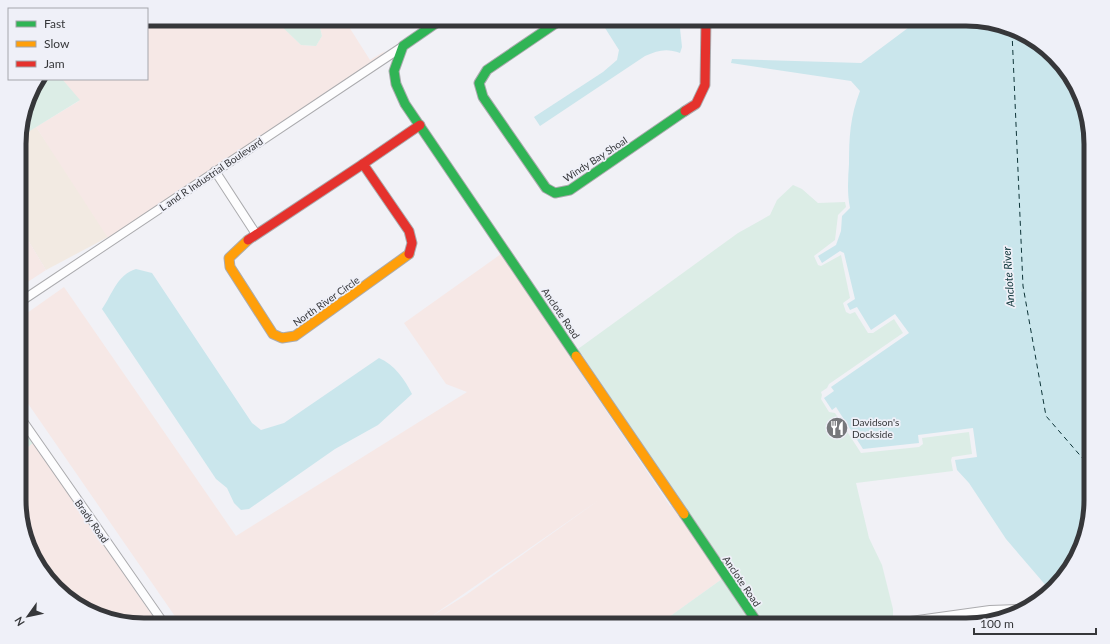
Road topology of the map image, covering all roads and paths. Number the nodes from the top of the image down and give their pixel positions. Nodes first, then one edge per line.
1 (552, 26) edge
2 (706, 26) edge
3 (430, 27) edge
4 (403, 46) junction
5 (420, 125) junction
6 (363, 164) junction
7 (215, 171) junction
8 (256, 234) junction
9 (26, 298) edge
10 (26, 426) edge
11 (1010, 609) edge
12 (160, 618) edge
13 (754, 618) edge
14 (932, 618) edge

1 - 2 street, Windy Bay Shoal
3 - 4 street
4 - 5 street, Anclote Road
4 - 7 street, L and R Industrial Boulevard
5 - 6 street, North River Circle
5 - 13 street, Anclote Road
6 - 8 street, North River Circle
6 - 8 street, North River Circle
7 - 8 street
7 - 9 street, L and R Industrial Boulevard
10 - 12 street, Brady Road
11 - 14 street

